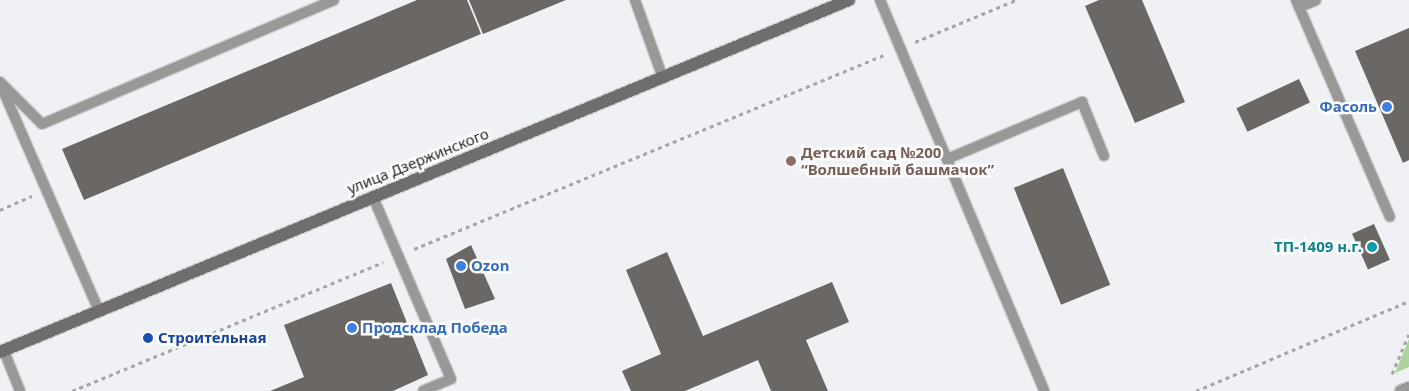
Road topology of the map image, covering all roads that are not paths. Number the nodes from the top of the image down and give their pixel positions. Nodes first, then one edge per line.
1 (334, 0) edge
2 (635, 0) edge
3 (849, 0) edge
4 (880, 0) edge
5 (1316, 0) edge
6 (1298, 4) edge
7 (663, 78) junction
8 (0, 82) edge
9 (1104, 156) dead end
10 (947, 158) junction
11 (373, 197) junction
12 (1390, 217) dead end
13 (98, 311) junction
14 (2, 351) edge
15 (1409, 388) edge
16 (20, 391) edge
17 (423, 391) edge
18 (1044, 391) edge
19 (1401, 391) edge

1 - 8 lane
2 - 7 lane
3 - 7 main road, улица Дзержинского
4 - 10 lane
5 - 6 lane
6 - 12 lane
7 - 11 main road, улица Дзержинского
8 - 13 lane
9 - 10 lane
10 - 18 lane
11 - 13 main road, улица Дзержинского
11 - 17 lane
13 - 14 main road, улица Дзержинского
14 - 16 lane
15 - 19 street

